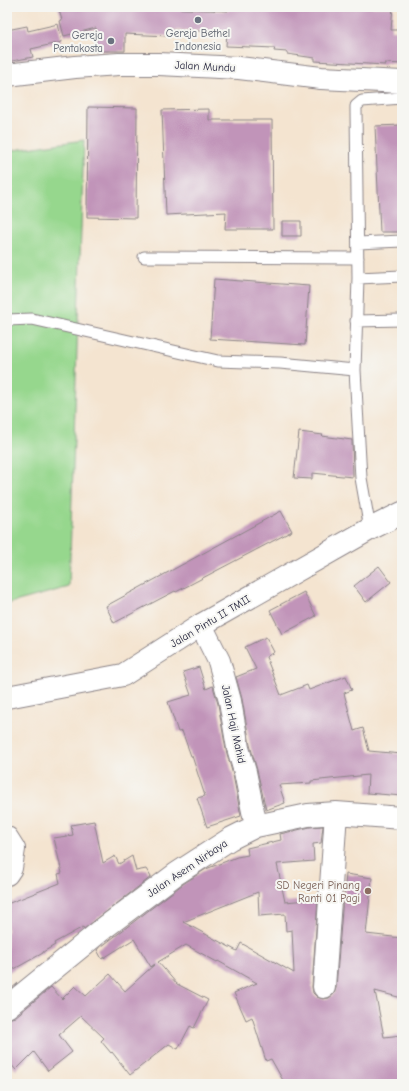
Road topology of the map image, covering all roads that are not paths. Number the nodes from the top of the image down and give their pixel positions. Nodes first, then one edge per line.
1 (7, 75) edge
2 (402, 82) edge
3 (402, 98) edge
4 (402, 241) edge
5 (358, 243) junction
6 (144, 257) dead end
7 (358, 258) junction
8 (402, 276) edge
9 (358, 278) junction
10 (7, 320) edge
11 (402, 320) edge
12 (356, 321) junction
13 (355, 370) junction
14 (402, 513) edge
15 (370, 529) junction
16 (200, 625) junction
17 (7, 698) edge
18 (336, 813) junction
19 (402, 818) edge
20 (256, 826) junction
21 (7, 838) edge
22 (7, 874) edge
23 (324, 987) dead end
24 (7, 1008) edge

1 - 2 street, Jalan Mundu
3 - 5 lane
4 - 5 lane
5 - 7 lane
6 - 7 lane
7 - 9 lane
8 - 9 lane
9 - 12 lane
10 - 13 lane
11 - 12 lane
12 - 13 lane
13 - 15 lane
14 - 15 street, Jalan Pintu II TMII
15 - 16 street, Jalan Pintu II TMII
16 - 17 street, Jalan Pintu II TMII
16 - 20 street, Jalan Haji Mahid
18 - 19 street, Jalan Asem Nirbaya
18 - 20 street, Jalan Asem Nirbaya
18 - 23 street
20 - 24 street, Jalan Asem Nirbaya
21 - 22 street

